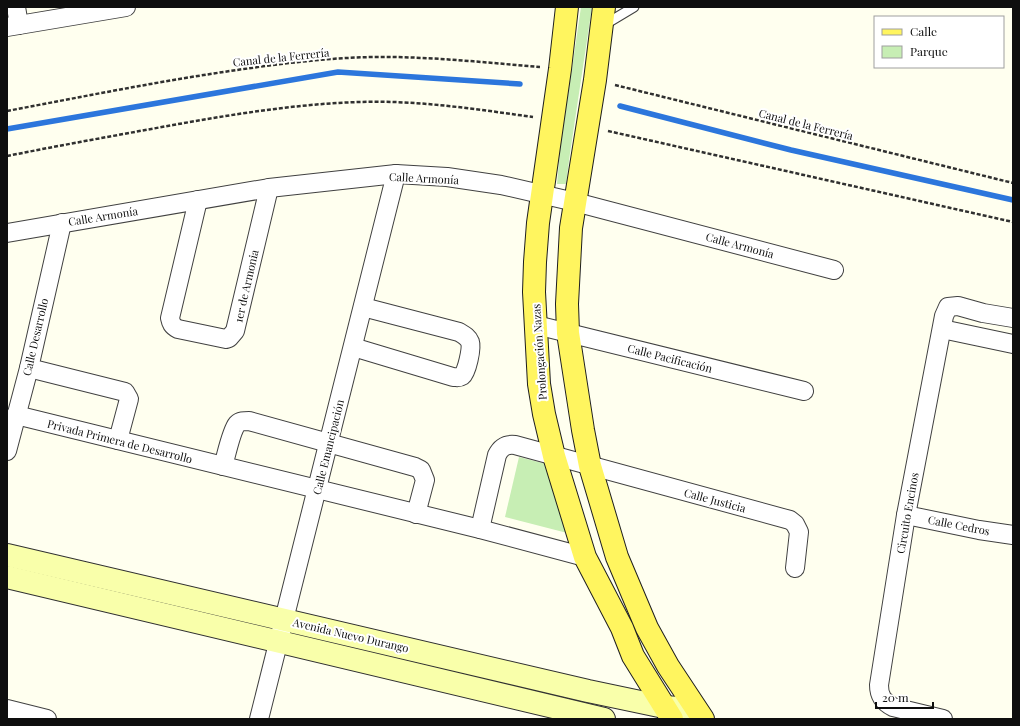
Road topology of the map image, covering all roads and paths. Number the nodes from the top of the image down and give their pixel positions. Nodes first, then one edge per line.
1 (16, 7) edge
2 (126, 7) edge
3 (567, 7) edge
4 (634, 7) edge
5 (38, 14) edge
6 (603, 17) edge
7 (13, 26) edge
8 (560, 69) junction
9 (595, 80) junction
10 (7, 111) edge
11 (553, 120) junction
12 (588, 126) junction
13 (7, 156) edge
14 (396, 174) junction
15 (1013, 183) edge
16 (269, 188) junction
17 (542, 194) junction
18 (198, 200) junction
19 (575, 202) junction
20 (1013, 222) edge
21 (62, 223) junction
22 (7, 233) edge
23 (834, 270) dead end
24 (363, 307) junction
25 (1013, 318) edge
26 (536, 325) junction
27 (942, 329) junction
28 (568, 333) junction
29 (1013, 344) edge
30 (353, 347) junction
31 (28, 368) junction
32 (15, 390) edge
33 (804, 391) dead end
34 (12, 425) edge
35 (118, 440) junction
36 (329, 443) junction
37 (7, 451) edge
38 (554, 456) junction
39 (223, 466) junction
40 (590, 466) junction
41 (317, 490) junction
42 (416, 514) junction
43 (906, 515) junction
44 (480, 529) junction
45 (1013, 535) edge
46 (7, 556) edge
47 (585, 557) junction
48 (795, 568) dead end
49 (7, 577) edge
50 (284, 620) junction
51 (278, 641) junction
52 (588, 691) junction
53 (7, 709) edge
54 (668, 713) edge
55 (699, 714) edge
56 (581, 716) edge
57 (38, 718) edge
58 (259, 719) edge
59 (604, 719) edge
60 (943, 719) edge

1 - 7 street
2 - 5 street
3 - 8 main road, Prolongación Nazas
4 - 6 lane
5 - 7 street
6 - 9 main road
8 - 10 path, Canal de la Ferrería
8 - 11 main road, Prolongación Nazas
9 - 12 main road
9 - 15 path, Canal de la Ferrería
11 - 13 path
11 - 17 main road, Prolongación Nazas
12 - 19 main road
12 - 20 path
14 - 16 street, Calle Armonía
14 - 17 street, Calle Armonía
14 - 24 street, Calle Emancipación
16 - 18 street, Calle Armonía
16 - 18 street, 1er de Armonia
17 - 19 street, Calle Armonía
17 - 26 main road, Prolongación Nazas
18 - 21 street, Calle Armonía
19 - 23 street, Calle Armonía
19 - 28 main road
21 - 22 street, Calle Armonía
21 - 31 street, Calle Desarrollo
24 - 30 street, Calle Emancipación
24 - 30 street
25 - 27 street, Circuito Encinos
26 - 28 street, Calle Pacificación
26 - 38 main road, Prolongación Nazas
27 - 29 street
27 - 43 street, Circuito Encinos
28 - 33 street, Calle Pacificación
28 - 40 main road
30 - 36 street, Calle Emancipación
31 - 32 street, Calle Desarrollo
31 - 35 street
32 - 34 street, Calle Desarrollo
34 - 35 street, Privada Primera de Desarrollo
34 - 37 street, Calle Desarrollo
35 - 39 street, Privada Primera de Desarrollo
36 - 39 street
36 - 41 street, Calle Emancipación
36 - 42 street
38 - 40 street, Calle Justicia
38 - 44 street, Calle Justicia
38 - 47 main road, Prolongación Nazas
39 - 41 street, Privada Primera de Desarrollo
40 - 48 street, Calle Justicia
40 - 55 main road
41 - 42 street, Privada Primera de Desarrollo
41 - 50 street, Calle Emancipación
42 - 44 street, Privada Primera de Desarrollo
43 - 45 street, Calle Cedros
43 - 60 street, Circuito Encinos
44 - 47 street, Privada Primera de Desarrollo
46 - 50 street, Avenida Nuevo Durango
47 - 54 main road, Prolongación Nazas
49 - 51 street, Avenida Nuevo Durango
50 - 51 street, Calle Emancipación
50 - 52 street, Avenida Nuevo Durango
51 - 56 street, Avenida Nuevo Durango
51 - 58 street, Calle Emancipación
52 - 54 street, Avenida Nuevo Durango
52 - 56 street
53 - 57 street
54 - 55 street, Avenida Nuevo Durango
56 - 59 street, Avenida Nuevo Durango

